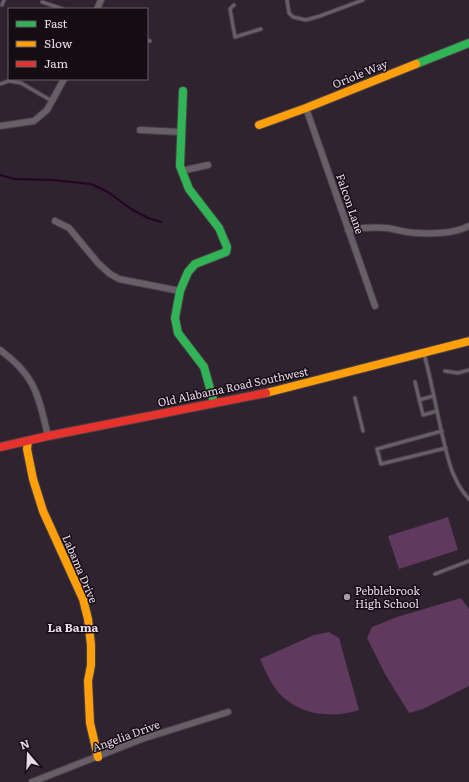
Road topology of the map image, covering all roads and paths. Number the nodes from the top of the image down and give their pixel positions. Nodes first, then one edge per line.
1 (4, 0) edge
2 (287, 0) edge
3 (363, 0) edge
4 (42, 2) dead end
5 (2, 5) dead end
6 (234, 5) dead end
7 (60, 8) edge
8 (261, 29) dead end
9 (469, 43) edge
10 (63, 80) edge
11 (0, 84) edge
12 (184, 91) dead end
13 (52, 101) junction
14 (306, 108) junction
15 (259, 125) dead end
16 (0, 126) edge
17 (140, 130) dead end
18 (181, 132) junction
19 (208, 165) dead end
20 (181, 171) junction
21 (55, 221) dead end
22 (469, 226) edge
23 (348, 230) junction
24 (180, 292) junction
25 (375, 306) dead end
26 (469, 341) edge
27 (0, 350) edge
28 (424, 352) junction
29 (469, 370) edge
30 (446, 371) dead end
31 (415, 382) dead end
32 (433, 396) junction
33 (355, 398) dead end
34 (419, 400) junction
35 (214, 403) junction
36 (437, 412) junction
37 (364, 431) dead end
38 (442, 431) junction
39 (48, 436) junction
40 (28, 441) junction
41 (0, 447) edge
42 (446, 448) junction
43 (469, 499) edge
44 (469, 561) edge
45 (435, 574) dead end
46 (228, 712) dead end
47 (98, 757) junction
48 (32, 782) edge

1 - 5 lane
2 - 3 lane
4 - 7 lane
6 - 8 lane
9 - 14 street, Oriole Way
10 - 13 street
11 - 13 lane
12 - 18 street
13 - 16 street
14 - 15 street, Oriole Way
14 - 23 street, Falcon Lane
17 - 18 street
18 - 20 street
19 - 20 street
20 - 24 street
21 - 24 street
22 - 23 street
23 - 25 street, Falcon Lane
24 - 35 street
26 - 28 street, Old Alabama Road Southwest
27 - 39 street
28 - 32 lane
28 - 35 street, Old Alabama Road Southwest
29 - 30 lane
31 - 34 lane
32 - 34 lane
32 - 36 lane
33 - 37 lane
34 - 36 lane
35 - 39 street, Old Alabama Road Southwest
36 - 38 lane
38 - 42 lane
38 - 42 lane
39 - 40 street, Old Alabama Road Southwest
40 - 41 street, Old Alabama Road Southwest
40 - 47 street, Labama Drive
42 - 43 lane
44 - 45 lane
46 - 47 street, Angelia Drive
47 - 48 street, Angelia Drive

